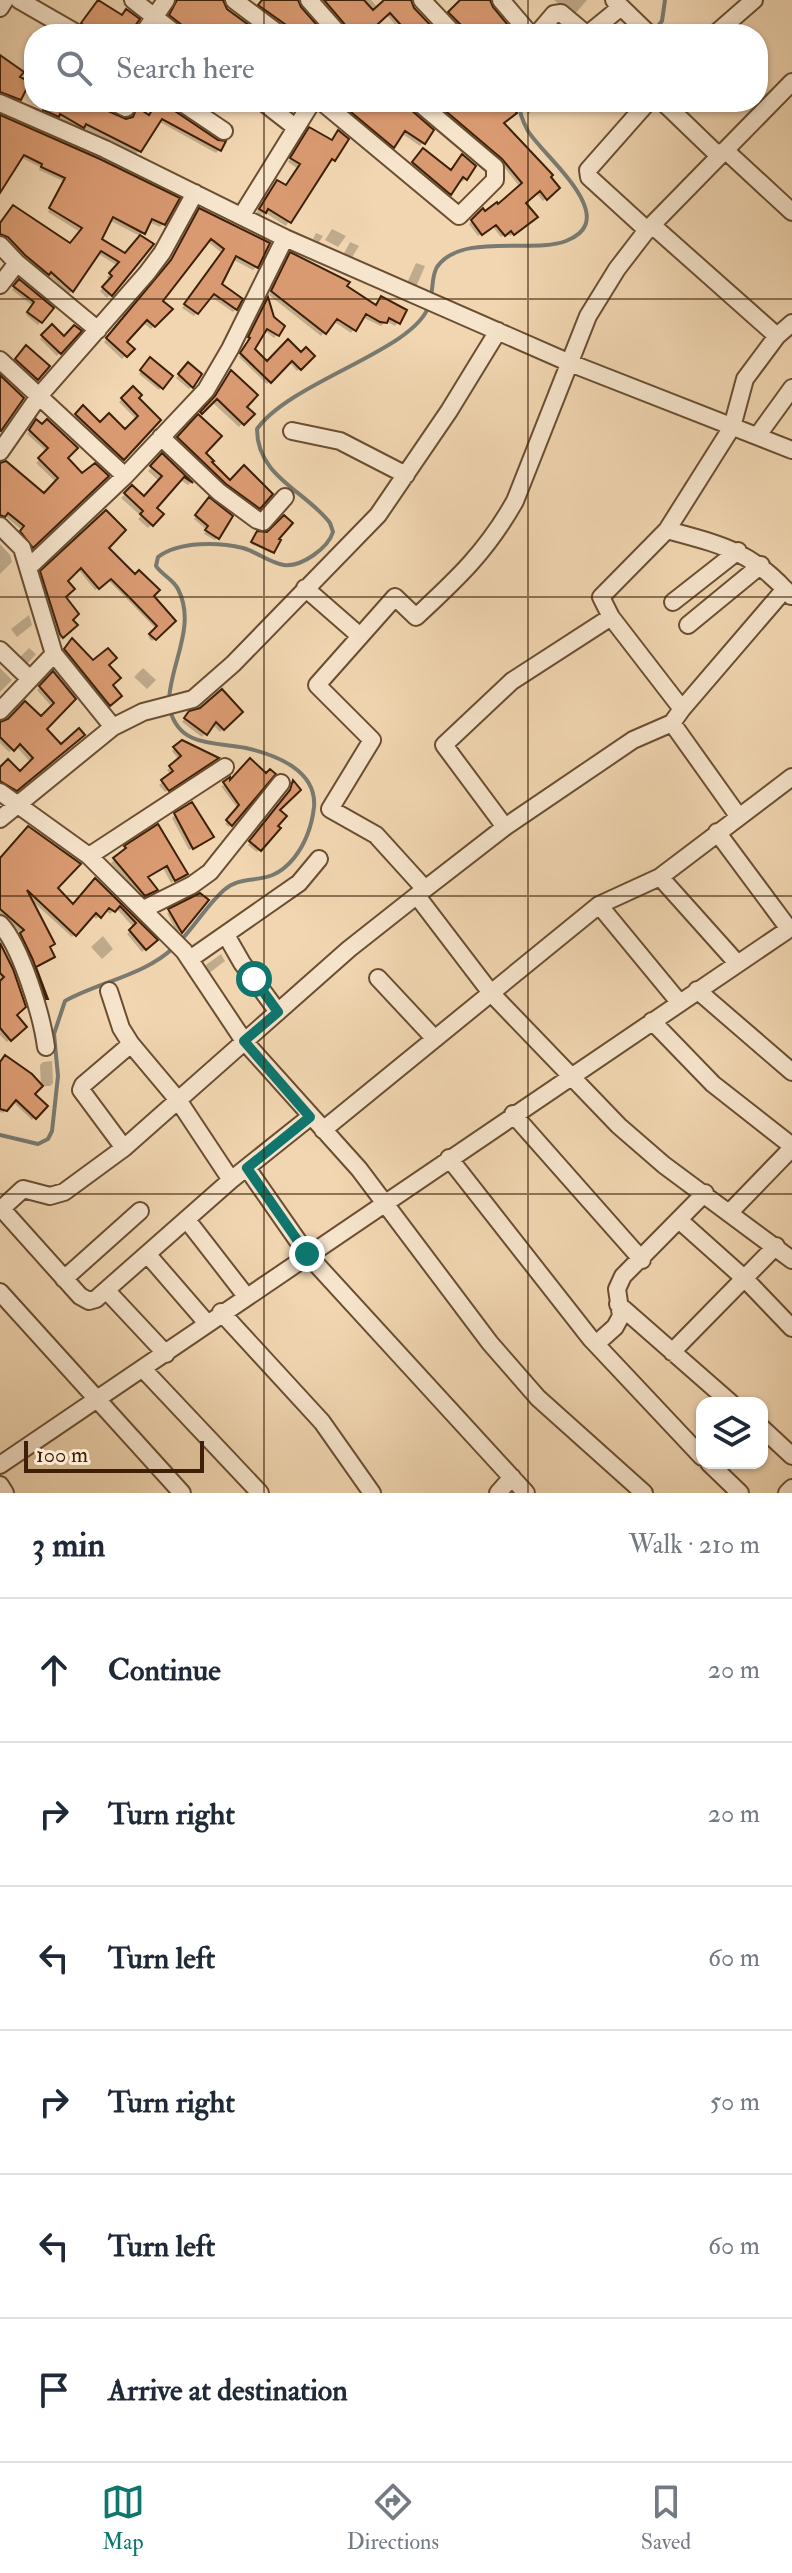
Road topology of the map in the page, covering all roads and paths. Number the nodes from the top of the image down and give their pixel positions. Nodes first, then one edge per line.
1 (5, 0) edge
2 (19, 0) edge
3 (133, 0) edge
4 (166, 0) edge
5 (234, 0) edge
6 (309, 0) edge
7 (422, 0) edge
8 (501, 0) edge
9 (753, 0) edge
10 (0, 8) edge
11 (623, 8) edge
12 (155, 17) junction
13 (61, 24) edge
14 (150, 24) edge
15 (164, 24) edge
16 (266, 24) edge
17 (330, 24) edge
18 (445, 24) edge
19 (521, 24) edge
20 (546, 24) edge
21 (575, 24) edge
22 (601, 24) edge
23 (639, 24) edge
24 (726, 24) edge
25 (792, 82) edge
26 (0, 103) edge
27 (768, 106) edge
28 (196, 112) edge
29 (276, 112) edge
30 (305, 112) edge
31 (334, 112) edge
32 (430, 112) edge
33 (639, 112) edge
34 (675, 112) edge
35 (762, 112) edge
36 (295, 127) junction
37 (224, 131) dead end
38 (722, 153) junction
39 (195, 193) junction
40 (792, 212) edge
41 (242, 215) junction
42 (650, 227) junction
43 (285, 238) junction
44 (0, 245) edge
45 (17, 263) junction
46 (0, 285) edge
47 (792, 323) edge
48 (98, 330) junction
49 (498, 331) junction
50 (777, 336) junction
51 (0, 360) edge
52 (570, 363) junction
53 (792, 388) edge
54 (39, 396) junction
55 (732, 427) junction
56 (292, 431) dead end
57 (758, 435) junction
58 (161, 437) junction
59 (792, 450) edge
60 (0, 452) edge
61 (406, 475) junction
62 (125, 476) junction
63 (285, 497) dead end
64 (0, 526) edge
65 (667, 530) junction
66 (738, 551) junction
67 (761, 565) junction
68 (29, 567) junction
69 (305, 588) junction
70 (788, 593) edge
71 (673, 602) dead end
72 (611, 617) junction
73 (688, 625) dead end
74 (360, 636) junction
75 (0, 650) edge
76 (54, 654) junction
77 (30, 679) junction
78 (682, 709) junction
79 (0, 711) edge
80 (672, 723) junction
81 (113, 727) junction
82 (225, 767) dead end
83 (792, 777) edge
84 (281, 783) dead end
85 (0, 792) edge
86 (15, 804) junction
87 (739, 817) junction
88 (0, 819) edge
89 (505, 827) junction
90 (717, 832) junction
91 (89, 856) junction
92 (319, 859) dead end
93 (660, 877) junction
94 (421, 892) junction
95 (599, 905) junction
96 (144, 909) junction
97 (0, 924) edge
98 (791, 928) edge
99 (226, 935) junction
100 (187, 955) junction
101 (737, 963) junction
102 (378, 978) dead end
103 (697, 990) junction
104 (109, 991) dead end
105 (491, 993) junction
106 (679, 1002) junction
107 (278, 1012) junction
108 (652, 1021) junction
109 (435, 1039) junction
110 (244, 1041) junction
111 (131, 1044) junction
112 (46, 1047) dead end
113 (792, 1072) edge
114 (569, 1076) junction
115 (178, 1100) junction
116 (513, 1114) junction
117 (310, 1117) junction
118 (323, 1130) junction
119 (792, 1147) edge
120 (124, 1148) junction
121 (449, 1158) junction
122 (247, 1168) junction
123 (231, 1180) junction
124 (705, 1193) junction
125 (383, 1203) junction
126 (1, 1209) edge
127 (140, 1211) dead end
128 (730, 1212) junction
129 (187, 1220) junction
130 (679, 1220) junction
131 (776, 1246) junction
132 (307, 1254) junction
133 (148, 1255) junction
134 (642, 1260) junction
135 (792, 1260) edge
136 (64, 1279) junction
137 (745, 1279) junction
138 (107, 1291) junction
139 (0, 1292) edge
140 (246, 1296) junction
141 (618, 1304) junction
142 (221, 1312) junction
143 (206, 1322) junction
144 (792, 1328) edge
145 (596, 1344) junction
146 (672, 1352) junction
147 (166, 1354) junction
148 (143, 1369) junction
149 (724, 1397) edge
150 (95, 1398) junction
151 (768, 1434) edge
152 (696, 1451) edge
153 (792, 1456) edge
154 (0, 1465) edge
155 (715, 1469) edge
156 (512, 1477) junction
157 (0, 1485) edge
158 (792, 1488) edge
159 (5, 1493) edge
160 (182, 1493) edge
161 (260, 1493) edge
162 (372, 1493) edge
163 (498, 1493) edge
164 (526, 1493) edge
165 (644, 1493) edge
166 (740, 1493) edge
167 (787, 1493) edge

1 - 10 street
2 - 13 street
3 - 12 street
4 - 12 street
5 - 16 street
6 - 17 street
7 - 18 street
8 - 19 street
9 - 24 street
11 - 22 street
11 - 23 street
12 - 14 street
12 - 15 street
20 - 21 street
25 - 27 street
26 - 39 street
28 - 37 street
29 - 36 street
30 - 36 street
31 - 32 street
33 - 42 street
34 - 38 street
35 - 38 street
36 - 41 street
38 - 40 street
38 - 42 street
39 - 41 street
39 - 48 street
41 - 43 street
42 - 50 street
42 - 52 street
43 - 49 street
43 - 58 street
44 - 45 street
45 - 46 street
45 - 48 street
47 - 50 street
48 - 54 street
49 - 52 street
49 - 61 street
50 - 55 street
51 - 54 street
52 - 55 street
52 - 74 street
53 - 57 street
54 - 60 street
54 - 62 street
55 - 57 street
55 - 65 street
56 - 61 street
57 - 59 street
58 - 62 street
58 - 63 street
61 - 69 street
62 - 68 street
64 - 68 street
65 - 66 street
65 - 72 street
66 - 67 street
66 - 71 street
67 - 70 street
67 - 73 street
68 - 76 street
69 - 74 street
69 - 81 street
70 - 78 street
72 - 78 street
72 - 89 street
74 - 94 street
75 - 77 street
76 - 77 street
76 - 81 street
77 - 79 street
78 - 80 street
80 - 87 street
80 - 89 street
81 - 86 street
82 - 91 street
83 - 87 street
84 - 96 street
85 - 86 street
86 - 88 street
86 - 91 street
87 - 90 street
89 - 94 street
90 - 93 street
90 - 98 street
91 - 96 street
92 - 99 street
93 - 95 street
93 - 101 street
94 - 105 street
94 - 107 street
95 - 105 street
95 - 106 street
96 - 100 street
97 - 112 street
98 - 101 street
99 - 100 street
99 - 107 street
100 - 110 street
101 - 103 street
102 - 109 street
103 - 106 street
103 - 113 street
104 - 111 street
105 - 109 street
105 - 114 street
106 - 108 street
107 - 110 street
108 - 114 street
108 - 119 street
109 - 118 street
110 - 115 street
110 - 117 street
111 - 115 street
111 - 120 street
114 - 116 street
114 - 124 street
115 - 120 street
115 - 123 street
116 - 121 street
116 - 134 street
117 - 118 street
117 - 122 street
118 - 125 street
119 - 128 street
120 - 126 street
121 - 125 street
121 - 145 street
122 - 123 street
122 - 132 street
123 - 129 street
124 - 128 street
124 - 130 street
125 - 132 street
125 - 165 street
126 - 136 street
127 - 136 street
128 - 131 street
129 - 133 street
129 - 140 street
130 - 134 street
130 - 137 street
131 - 135 street
131 - 137 street
132 - 140 street
132 - 156 street
133 - 138 street
133 - 143 street
134 - 141 street
136 - 138 street
137 - 144 street
137 - 146 street
138 - 147 street
139 - 150 street
140 - 142 street
141 - 145 street
141 - 146 street
142 - 143 street
142 - 162 street
143 - 147 street
145 - 152 street
146 - 149 street
147 - 148 street
148 - 150 street
148 - 161 street
150 - 154 street
150 - 160 street
151 - 153 street
155 - 166 street
156 - 163 street
156 - 164 street
157 - 159 street
158 - 167 street

